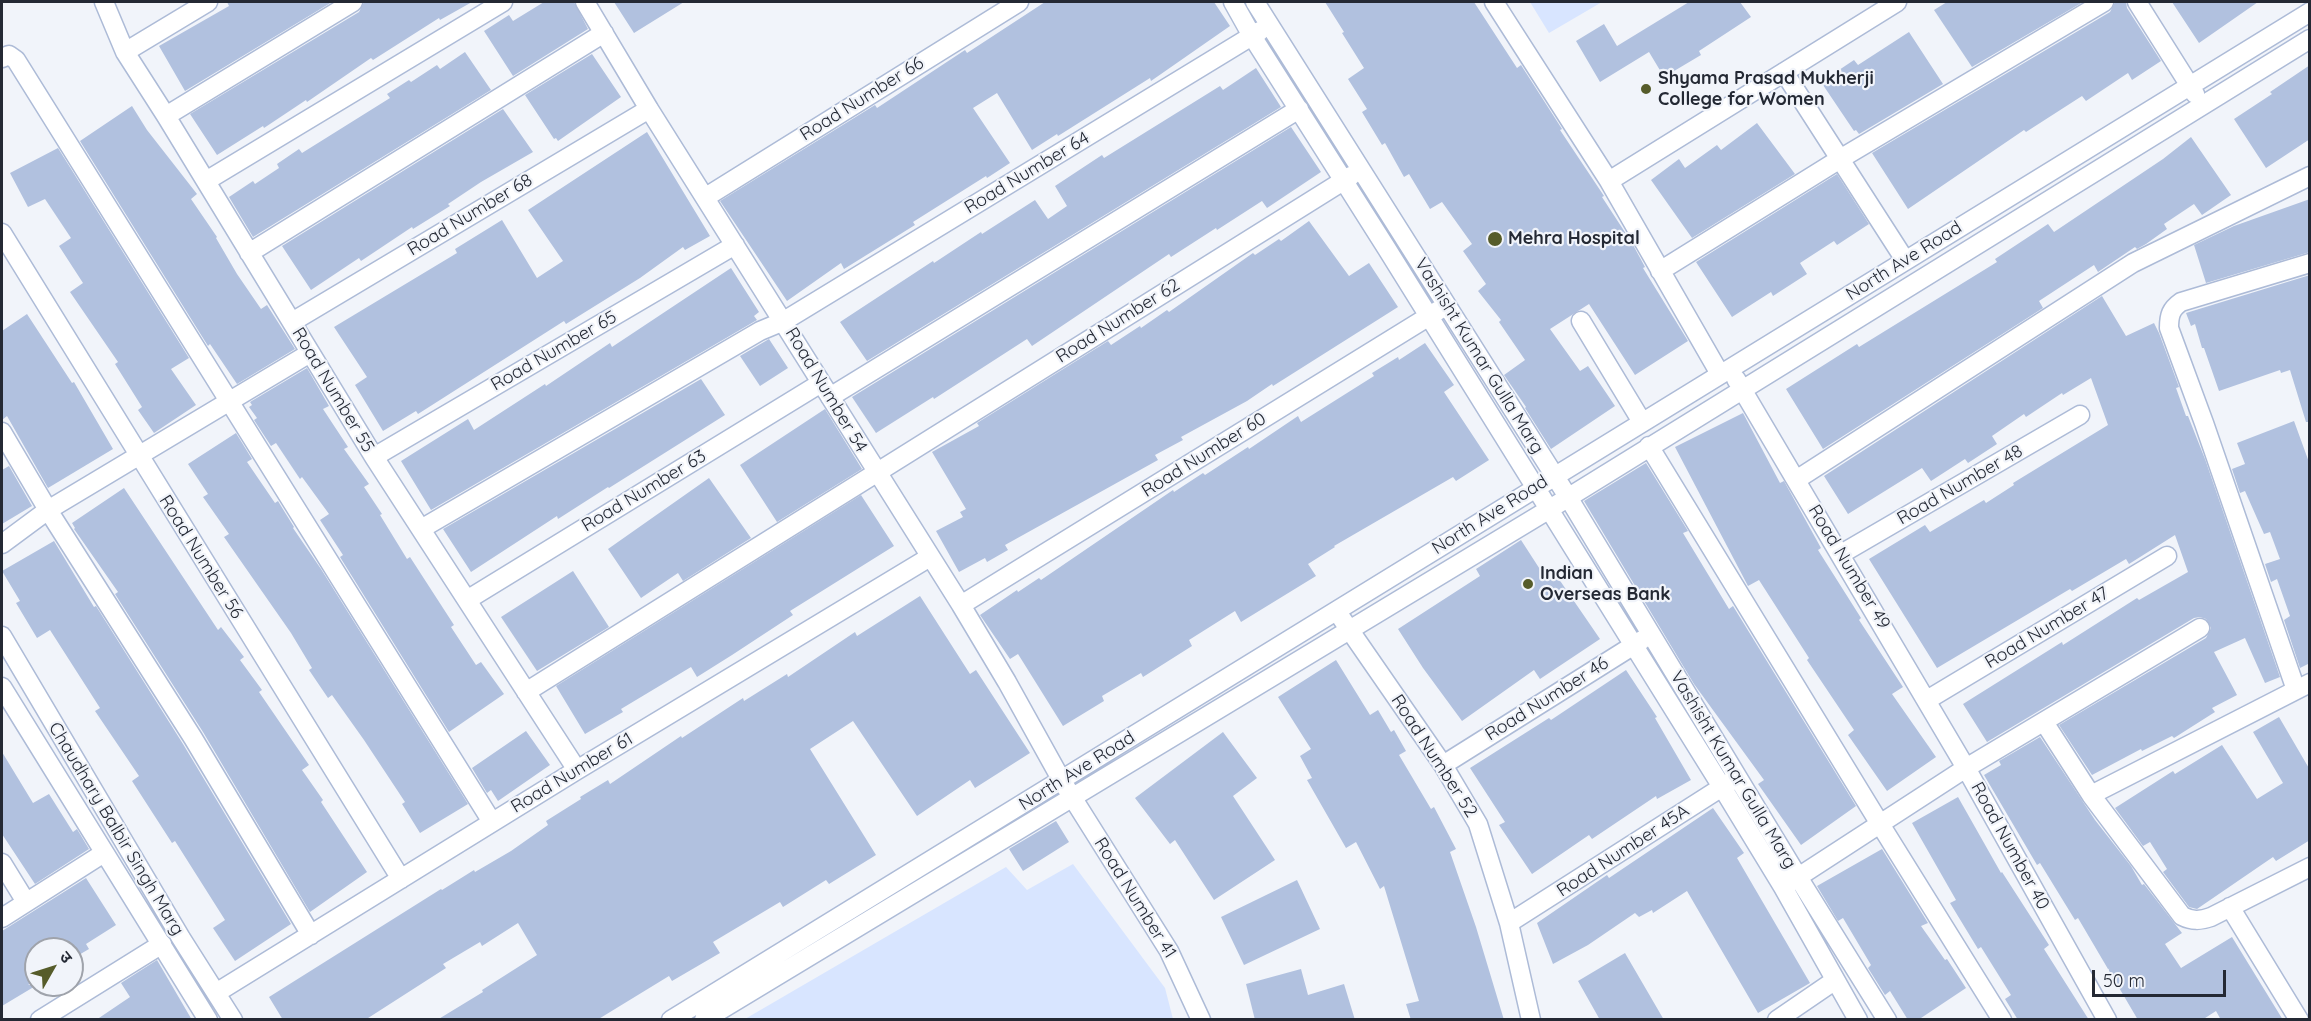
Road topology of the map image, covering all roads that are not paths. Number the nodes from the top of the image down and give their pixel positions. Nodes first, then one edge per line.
1 (104, 2) edge
2 (208, 2) edge
3 (353, 2) edge
4 (503, 2) edge
5 (585, 2) edge
6 (1019, 2) edge
7 (1233, 2) edge
8 (1255, 2) edge
9 (1494, 2) edge
10 (1897, 2) edge
11 (2104, 2) edge
12 (2137, 2) edge
13 (2310, 12) edge
14 (1270, 26) junction
15 (604, 33) junction
16 (1252, 36) junction
17 (2310, 39) edge
18 (125, 52) junction
19 (2, 58) edge
20 (1784, 72) junction
21 (2190, 85) junction
22 (2202, 105) junction
23 (649, 109) junction
24 (1299, 109) junction
25 (166, 116) junction
26 (1840, 159) junction
27 (1361, 170) junction
28 (2310, 176) edge
29 (206, 182) junction
30 (1342, 182) junction
31 (1609, 182) junction
32 (706, 197) junction
33 (2, 233) edge
34 (735, 245) junction
35 (249, 253) junction
36 (1905, 260) junction
37 (2310, 263) edge
38 (1660, 271) junction
39 (1446, 304) junction
40 (1429, 316) junction
41 (784, 321) junction
42 (1581, 321) dead end
43 (292, 322) junction
44 (310, 353) junction
45 (1725, 370) junction
46 (1742, 388) junction
47 (825, 390) junction
48 (229, 401) junction
49 (2080, 416) dead end
50 (1642, 422) junction
51 (2, 432) edge
52 (1649, 446) junction
53 (138, 456) junction
54 (374, 457) junction
55 (876, 472) junction
56 (1554, 476) junction
57 (1796, 480) junction
58 (1534, 488) junction
59 (1568, 497) junction
60 (48, 510) junction
61 (1548, 510) junction
62 (421, 529) junction
63 (2, 543) edge
64 (1841, 554) junction
65 (2168, 556) dead end
66 (930, 557) junction
67 (467, 600) junction
68 (961, 605) junction
69 (1337, 610) junction
70 (2199, 628) dead end
71 (1349, 630) junction
72 (1652, 635) junction
73 (2, 636) edge
74 (1634, 645) junction
75 (2303, 686) edge
76 (2, 687) edge
77 (526, 692) junction
78 (1927, 700) junction
79 (7, 710) edge
80 (2044, 722) junction
81 (1443, 765) junction
82 (1966, 768) junction
83 (577, 770) junction
84 (1737, 777) junction
85 (1722, 787) junction
86 (1066, 788) junction
87 (2091, 795) junction
88 (492, 822) junction
89 (1880, 824) junction
90 (104, 853) junction
91 (2, 863) edge
92 (2310, 867) edge
93 (401, 879) junction
94 (1790, 882) junction
95 (26, 902) junction
96 (2230, 907) junction
97 (2, 918) edge
98 (1509, 924) junction
99 (311, 935) junction
100 (162, 945) junction
101 (1834, 981) junction
102 (216, 993) junction
103 (40, 1020) edge
104 (208, 1020) edge
105 (233, 1020) edge
106 (671, 1020) edge
107 (704, 1020) edge
108 (1201, 1020) edge
109 (1531, 1020) edge
110 (1777, 1020) edge
111 (1858, 1020) edge
112 (1887, 1020) edge
113 (2002, 1020) edge
114 (2107, 1020) edge
115 (2299, 1020) edge

1 - 18 street, Road Number 55
2 - 18 street
3 - 25 street
4 - 29 street
5 - 15 street, Road Number 54
6 - 32 street, Road Number 66
7 - 16 street, Vashisht Kumar Gulla Marg
8 - 14 street, Vashisht Kumar Gulla Marg
9 - 31 street, Road Number 49
10 - 20 street
11 - 26 street
12 - 21 street
13 - 21 street, North Ave Road
14 - 16 street, Road Number 64
14 - 27 street, Vashisht Kumar Gulla Marg
15 - 23 street, Road Number 54
15 - 35 street
16 - 24 street, Vashisht Kumar Gulla Marg
16 - 41 street, Road Number 64
17 - 22 street
18 - 25 street, Road Number 55
19 - 48 street
20 - 26 street
20 - 31 street
21 - 22 street
21 - 36 street, North Ave Road
22 - 46 street
23 - 32 street, Road Number 54
23 - 43 street, Road Number 68
24 - 30 street, Vashisht Kumar Gulla Marg
24 - 47 street, Road Number 63
25 - 29 street, Road Number 55
26 - 36 street
26 - 38 street
27 - 30 street, Road Number 62
27 - 39 street, Vashisht Kumar Gulla Marg
28 - 57 street
29 - 35 street, Road Number 55
30 - 40 street, Vashisht Kumar Gulla Marg
30 - 55 street, Road Number 62
31 - 38 street, Road Number 49
32 - 34 street, Road Number 54
33 - 53 street, Road Number 56
34 - 41 street, Road Number 54
34 - 54 street, Road Number 65
35 - 43 street, Road Number 55
36 - 45 street, North Ave Road
37 - 75 street
38 - 45 street, Road Number 49
39 - 40 street, Road Number 60
39 - 56 street, Vashisht Kumar Gulla Marg
40 - 58 street, Vashisht Kumar Gulla Marg
40 - 68 street, Road Number 60
41 - 47 street, Road Number 54
41 - 62 street, Road Number 64
42 - 50 street
43 - 44 street, Road Number 55
44 - 48 street
44 - 54 street, Road Number 55
45 - 46 street, Road Number 49
45 - 50 street, North Ave Road
46 - 52 street
46 - 57 street, Road Number 49
47 - 55 street, Road Number 54
47 - 67 street, Road Number 63
48 - 53 street
48 - 88 street
49 - 64 street, Road Number 48
50 - 56 street, North Ave Road
51 - 60 street
52 - 59 street
52 - 89 street
53 - 60 street
53 - 93 street, Road Number 56
54 - 62 street, Road Number 55
55 - 66 street, Road Number 54
55 - 77 street, Road Number 62
56 - 58 street, North Ave Road
56 - 59 street, Vashisht Kumar Gulla Marg
57 - 64 street, Road Number 49
58 - 61 street, Vashisht Kumar Gulla Marg
58 - 69 street, North Ave Road
59 - 61 street
59 - 72 street, Vashisht Kumar Gulla Marg
60 - 63 street
60 - 99 street
61 - 71 street
61 - 74 street, Vashisht Kumar Gulla Marg
62 - 67 street, Road Number 55
64 - 78 street, Road Number 49
65 - 78 street, Road Number 47
66 - 68 street, Road Number 54
66 - 83 street, Road Number 61
67 - 77 street, Road Number 55
68 - 86 street, Road Number 54
69 - 71 street, Road Number 52
69 - 86 street, North Ave Road
70 - 80 street
71 - 81 street, Road Number 52
71 - 86 street
72 - 74 street, Road Number 46
72 - 84 street, Vashisht Kumar Gulla Marg
73 - 102 street, Chaudhary Balbir Singh Marg
74 - 81 street, Road Number 46
74 - 85 street, Vashisht Kumar Gulla Marg
75 - 87 street
76 - 79 street, Chaudhary Balbir Singh Marg
77 - 83 street, Road Number 55
78 - 82 street, Road Number 49
79 - 90 street, Chaudhary Balbir Singh Marg
80 - 82 street
80 - 87 street
81 - 98 street, Road Number 52
82 - 89 street, Road Number 40
82 - 114 street, Road Number 40
83 - 88 street, Road Number 61
84 - 85 street, Road Number 45A
84 - 94 street, Vashisht Kumar Gulla Marg
85 - 94 street, Vashisht Kumar Gulla Marg
85 - 98 street, Road Number 45A
86 - 106 street, North Ave Road
86 - 107 street
86 - 108 street, Road Number 41
87 - 96 street
88 - 93 street, Road Number 61
89 - 94 street, Road Number 40
89 - 113 street
90 - 95 street
90 - 100 street, Chaudhary Balbir Singh Marg
91 - 95 street
92 - 96 street
93 - 99 street, Road Number 61
94 - 101 street, Vashisht Kumar Gulla Marg
94 - 112 street, Vashisht Kumar Gulla Marg
95 - 97 street
96 - 115 street
98 - 109 street, Road Number 52
99 - 102 street, Road Number 61
100 - 103 street
100 - 104 street, Chaudhary Balbir Singh Marg
101 - 110 street
101 - 111 street, Vashisht Kumar Gulla Marg
102 - 105 street, Chaudhary Balbir Singh Marg

